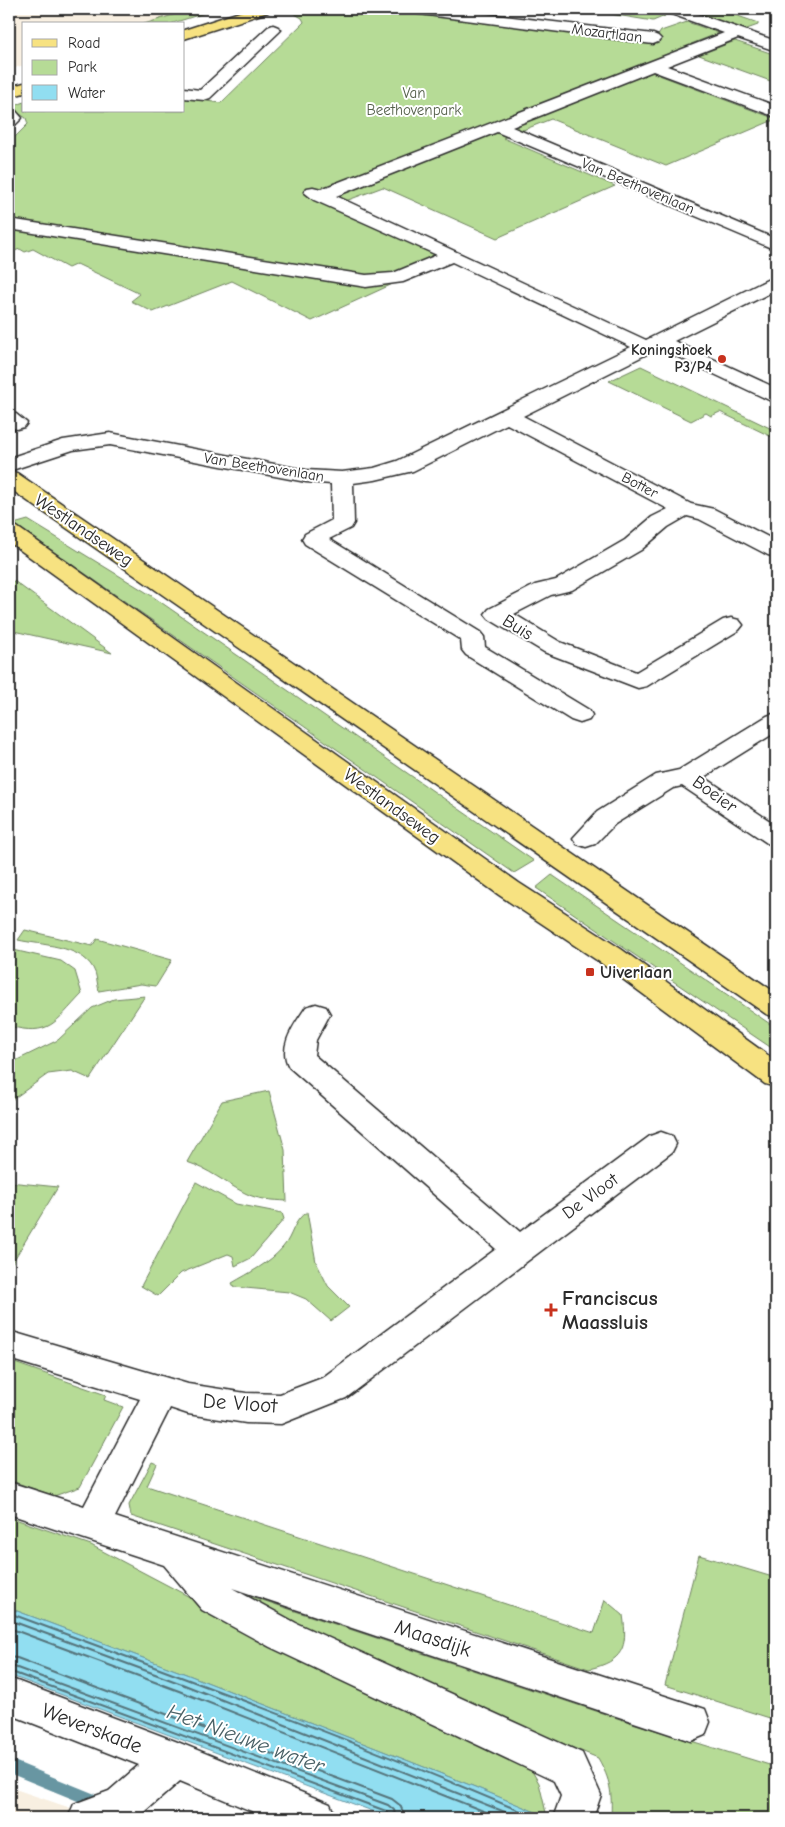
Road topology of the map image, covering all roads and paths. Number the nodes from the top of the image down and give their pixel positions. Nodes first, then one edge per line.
1 (263, 9) edge
2 (412, 9) edge
3 (671, 9) edge
4 (273, 30) dead end
5 (739, 32) junction
6 (185, 35) edge
7 (654, 39) dead end
8 (776, 46) edge
9 (654, 66) junction
10 (22, 89) edge
11 (9, 92) edge
12 (185, 92) edge
13 (776, 112) edge
14 (9, 114) edge
15 (9, 122) edge
16 (499, 127) junction
17 (9, 224) edge
18 (776, 245) edge
19 (452, 255) junction
20 (426, 277) dead end
21 (396, 278) junction
22 (776, 283) edge
23 (652, 344) junction
24 (776, 396) edge
25 (506, 415) junction
26 (9, 466) edge
27 (9, 478) edge
28 (342, 478) junction
29 (684, 508) junction
30 (9, 532) edge
31 (776, 550) edge
32 (731, 625) dead end
33 (580, 716) dead end
34 (776, 721) edge
35 (686, 777) junction
36 (776, 837) edge
37 (586, 838) dead end
38 (776, 1008) edge
39 (316, 1014) dead end
40 (776, 1076) edge
41 (661, 1144) dead end
42 (518, 1249) junction
43 (9, 1345) edge
44 (161, 1391) junction
45 (9, 1498) edge
46 (92, 1526) junction
47 (176, 1553) junction
48 (9, 1696) edge
49 (691, 1722) dead end
50 (175, 1760) junction
51 (577, 1806) edge
52 (88, 1818) edge
53 (316, 1818) edge

1 - 6 main road
2 - 7 street, Mozartlaan
3 - 5 street
4 - 12 street
5 - 8 street
5 - 9 street
9 - 13 street
9 - 16 street
10 - 11 main road
14 - 15 street
16 - 18 street, Van Beethovenlaan
16 - 19 street
17 - 21 street
19 - 21 street
19 - 23 street
20 - 21 street
22 - 23 street, Van Beethovenlaan
23 - 24 street
23 - 25 street, Van Beethovenlaan
25 - 28 street, Van Beethovenlaan
25 - 29 street, Botter
26 - 28 street, Van Beethovenlaan
27 - 38 main road, Westlandseweg
28 - 33 street
29 - 31 street, Botter
29 - 32 street, Buis
30 - 40 main road, Westlandseweg
34 - 35 street, Boeier
35 - 36 street, Boeier
35 - 37 street
39 - 42 street
41 - 42 street, De Vloot
42 - 44 street, De Vloot
43 - 44 street, De Vloot
44 - 46 street
45 - 46 street, Maasdijk
46 - 47 street, Maasdijk
47 - 49 street, Maasdijk
47 - 51 street
48 - 50 street, Weverskade
50 - 52 street, Weverskade
50 - 53 street, Weverskade

